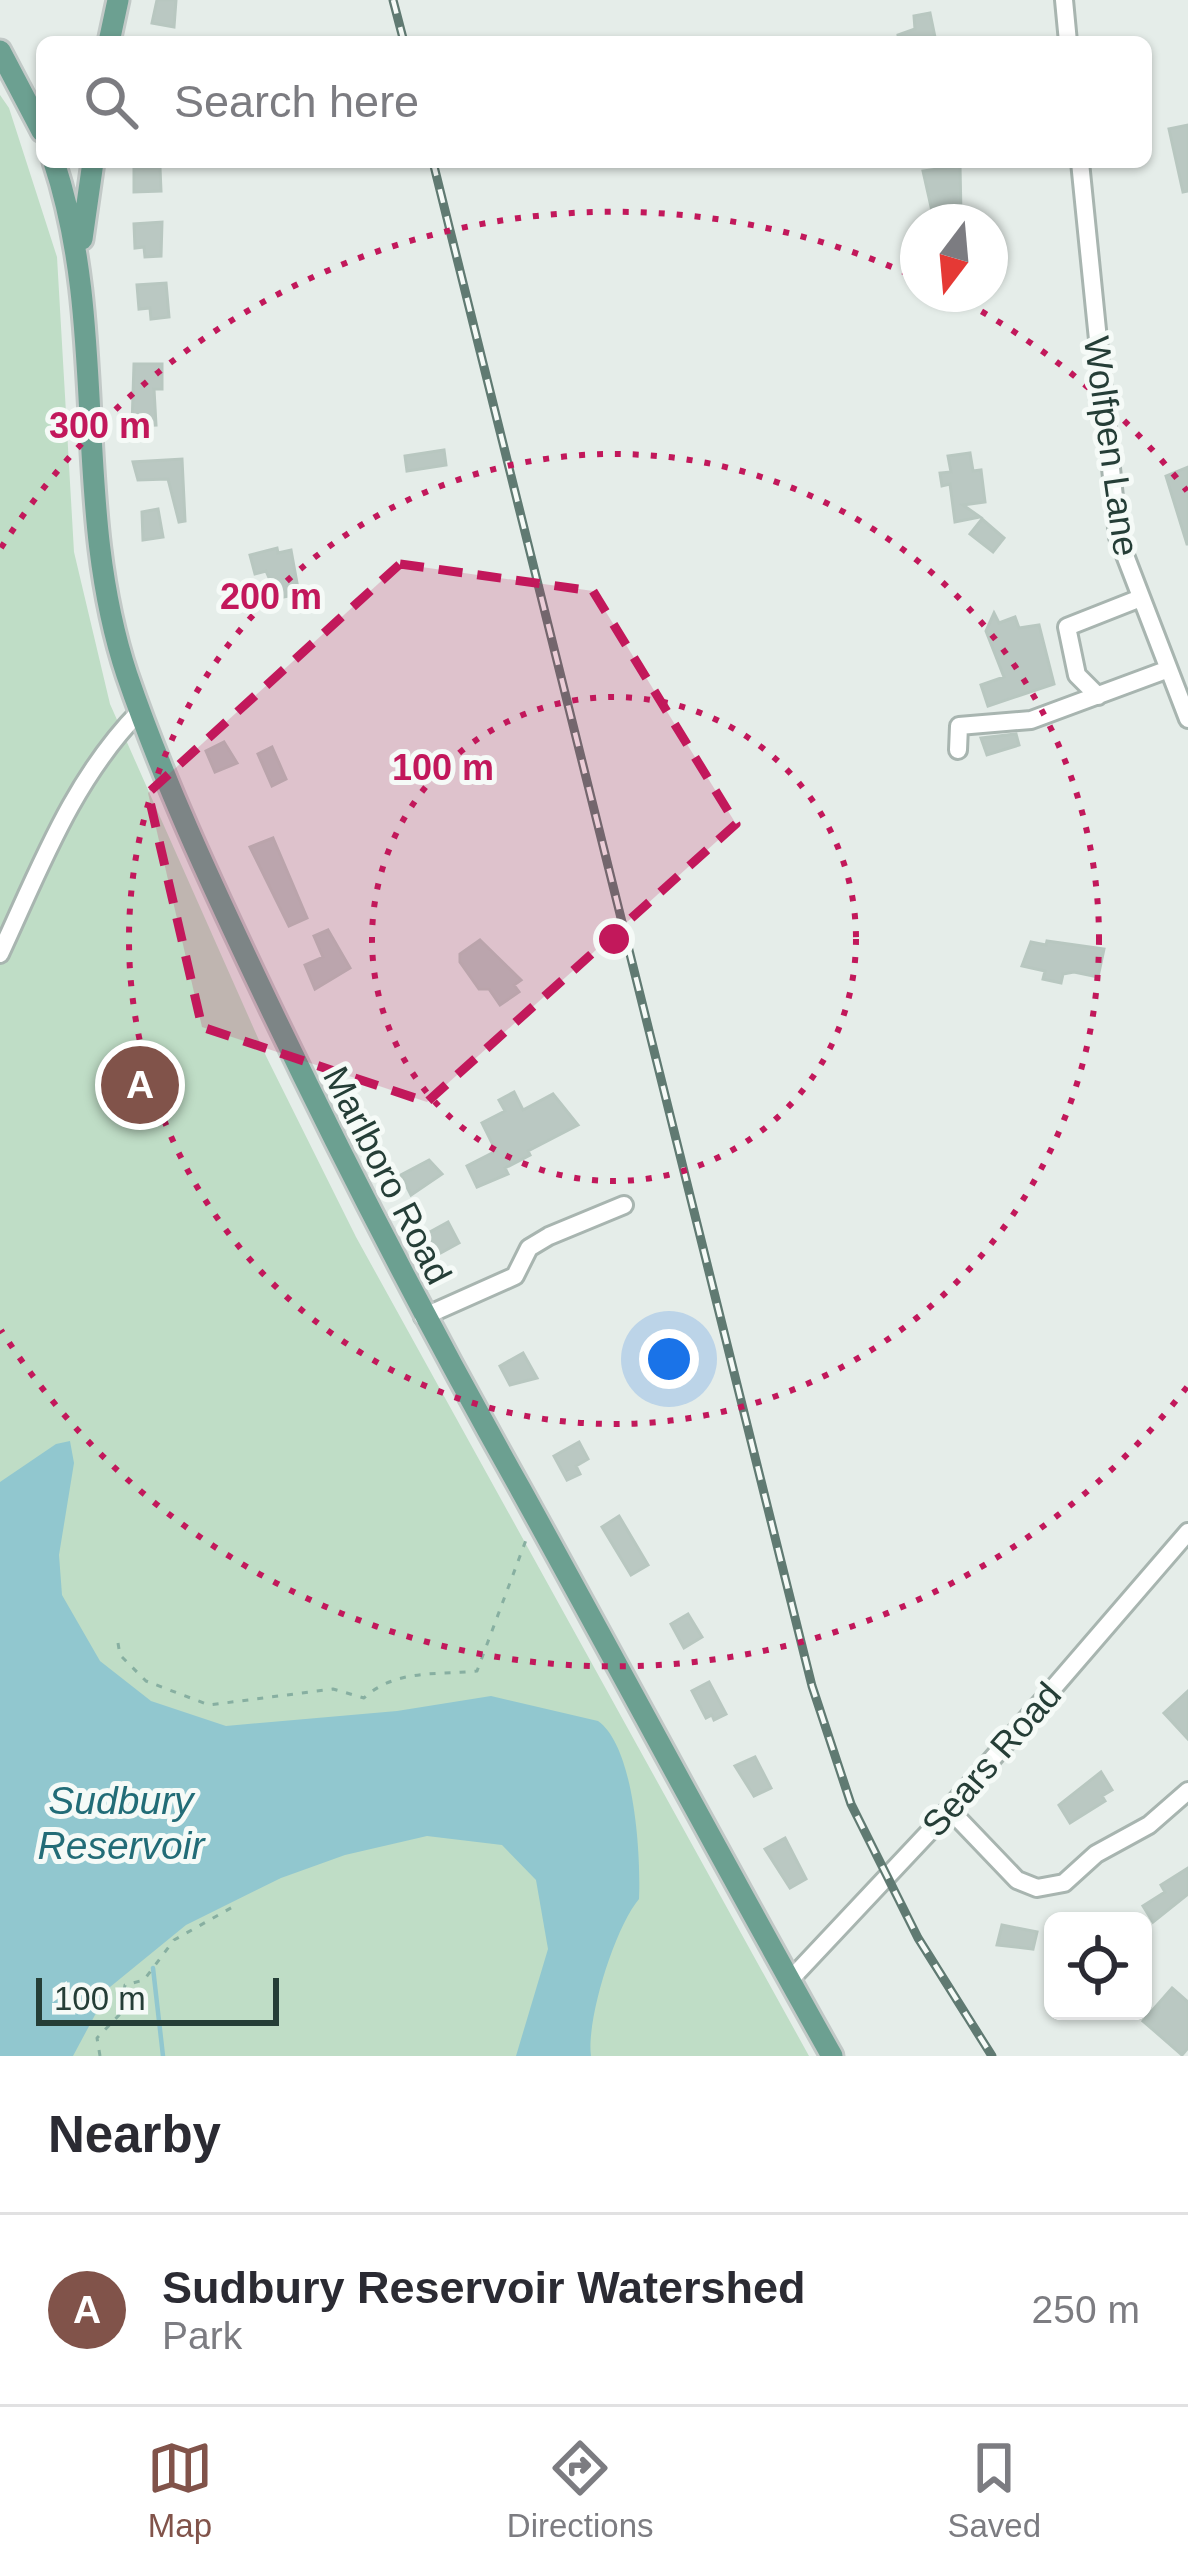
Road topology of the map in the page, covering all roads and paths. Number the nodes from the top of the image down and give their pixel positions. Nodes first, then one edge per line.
1 (118, 0) edge
2 (1063, 0) edge
3 (110, 36) edge
4 (1067, 36) edge
5 (0, 51) edge
6 (36, 120) edge
7 (57, 168) edge
8 (92, 168) edge
9 (1081, 168) edge
10 (79, 257) junction
11 (1138, 599) junction
12 (1166, 670) junction
13 (1098, 696) junction
14 (140, 711) junction
15 (1188, 719) edge
16 (958, 750) dead end
17 (0, 954) edge
18 (624, 1205) dead end
19 (423, 1317) junction
20 (540, 1526) junction
21 (1188, 1532) edge
22 (118, 1643) dead end
23 (1188, 1791) edge
24 (949, 1809) junction
25 (238, 1904) dead end
26 (789, 1981) junction
27 (100, 2056) edge
28 (832, 2056) edge

1 - 3 main road
2 - 4 street
5 - 6 main road
7 - 10 main road, Marlboro Road
8 - 10 main road, Marlboro Road
9 - 11 street, Wolfpen Lane
10 - 14 main road, Marlboro Road
11 - 12 street, Wolfpen Lane
11 - 13 street
12 - 13 street
12 - 15 street, Wolfpen Lane
13 - 16 street
14 - 17 street
14 - 19 main road, Marlboro Road
18 - 19 street
19 - 20 main road, Marlboro Road
20 - 22 path
20 - 26 main road, Marlboro Road
21 - 24 street, Sears Road
23 - 24 street
24 - 26 street, Sears Road
25 - 27 path
26 - 28 main road, Marlboro Road

